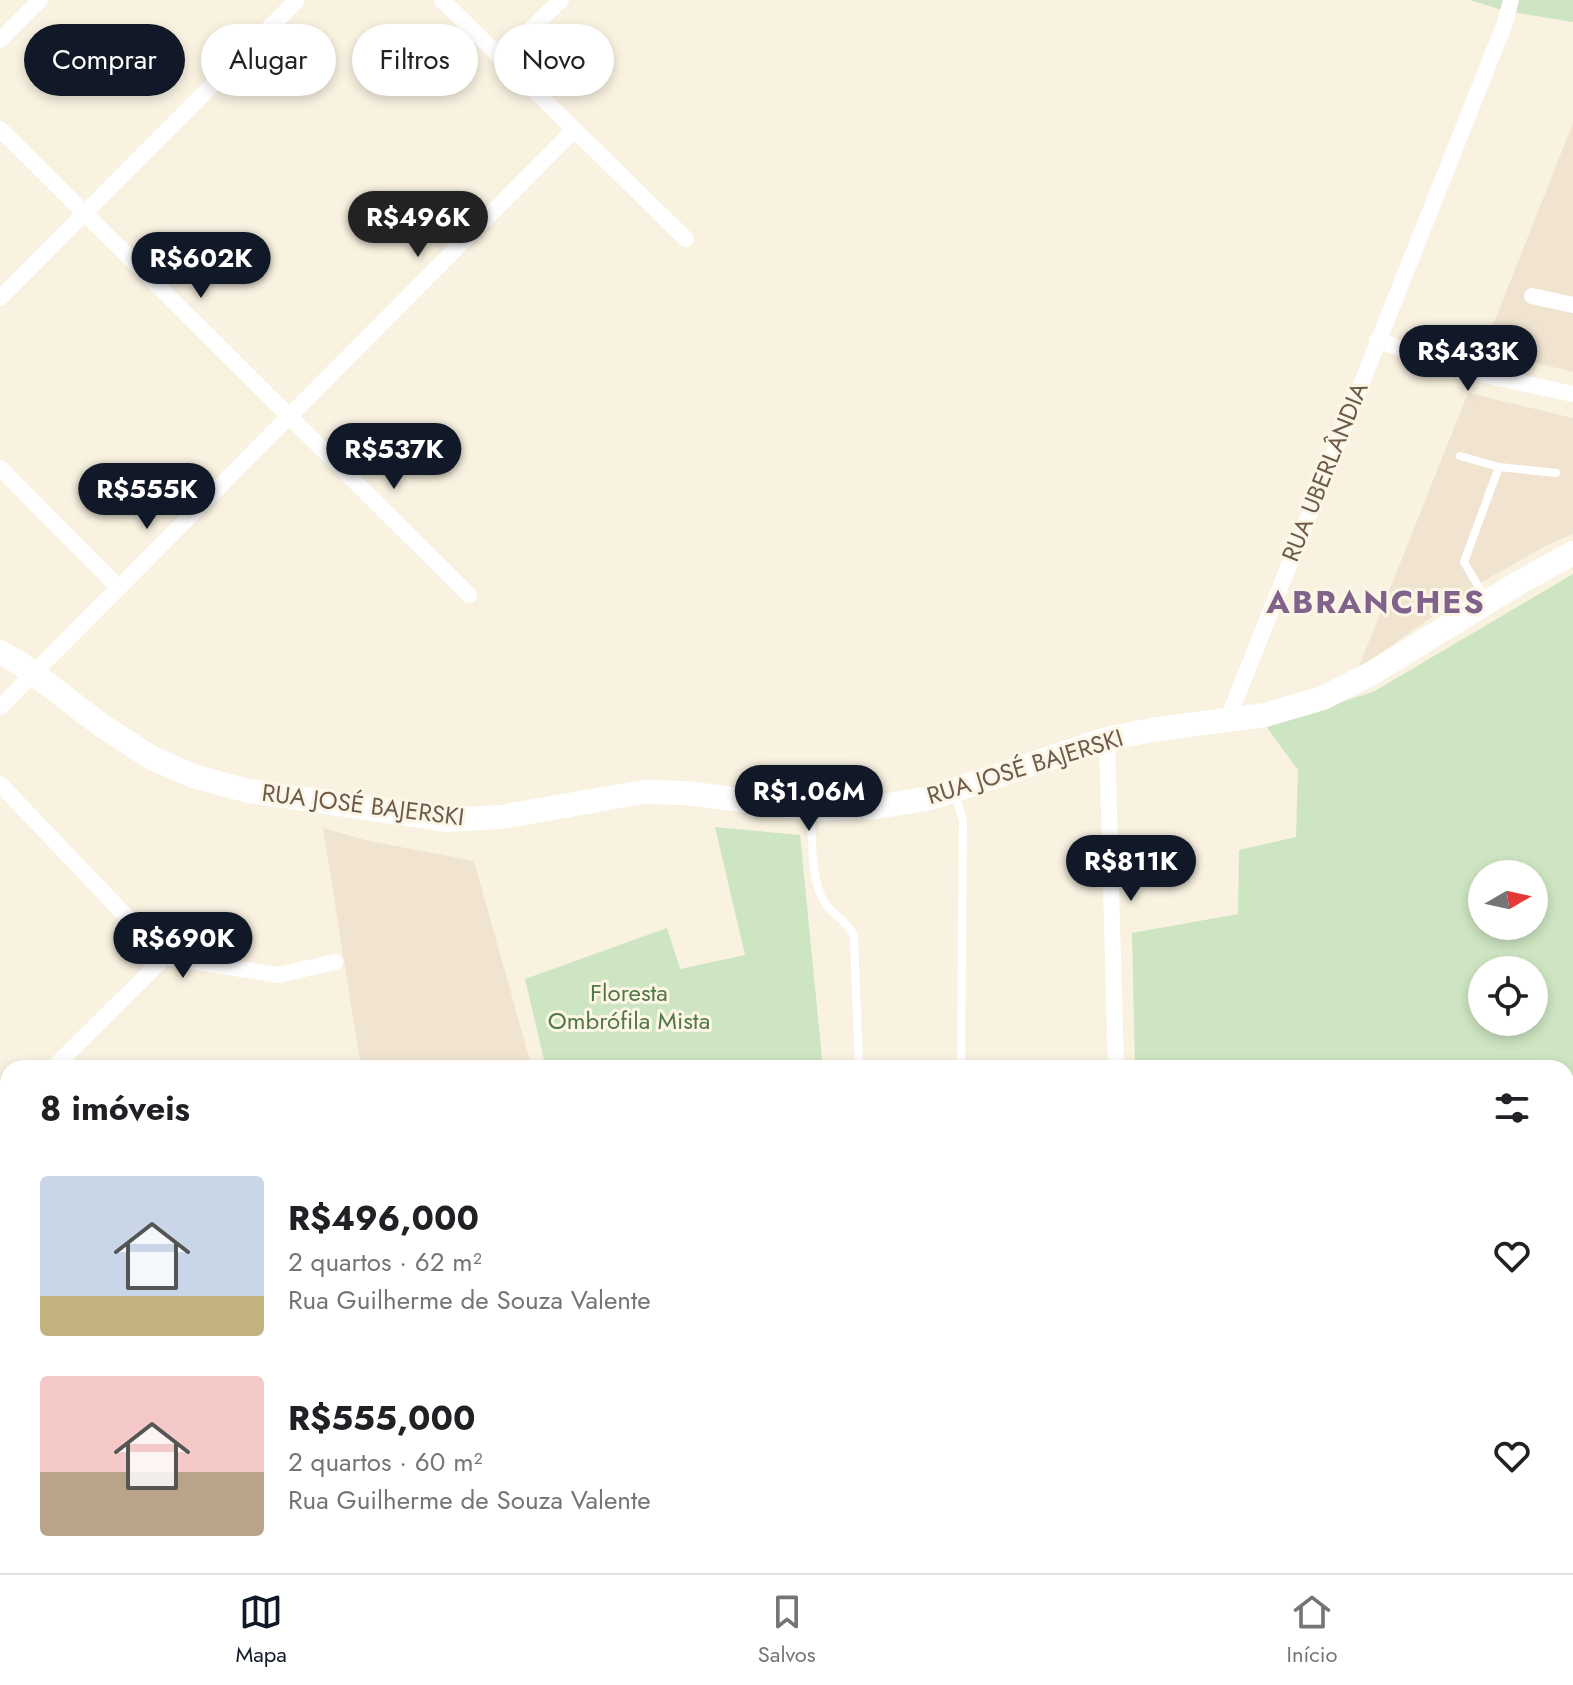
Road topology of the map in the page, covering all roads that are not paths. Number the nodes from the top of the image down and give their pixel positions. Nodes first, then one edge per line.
1 (40, 0) edge
2 (297, 0) edge
3 (442, 0) edge
4 (561, 0) edge
5 (1511, 0) edge
6 (536, 24) edge
7 (0, 40) edge
8 (494, 51) edge
9 (540, 96) edge
10 (0, 129) edge
11 (574, 130) junction
12 (85, 213) junction
13 (686, 239) dead end
14 (1532, 296) dead end
15 (0, 298) edge
16 (1572, 301) edge
17 (1377, 340) junction
18 (1573, 394) edge
19 (290, 416) junction
20 (1460, 456) dead end
21 (1499, 467) junction
22 (0, 468) edge
23 (1556, 473) dead end
24 (1573, 553) edge
25 (119, 588) junction
26 (1482, 594) junction
27 (469, 595) dead end
28 (0, 652) edge
29 (33, 674) junction
30 (0, 707) edge
31 (1227, 721) junction
32 (1107, 739) junction
33 (0, 784) edge
34 (954, 790) junction
35 (810, 809) junction
36 (165, 957) junction
37 (335, 962) dead end
38 (61, 1060) edge
39 (859, 1060) edge
40 (961, 1060) edge
41 (1116, 1060) edge

1 - 7 street
2 - 12 street
3 - 8 street
4 - 6 street
5 - 17 street, RUA UBERLÂNDIA
9 - 11 street
10 - 12 street
11 - 13 street
11 - 19 street
12 - 15 street
12 - 19 street
14 - 16 street
17 - 18 street
17 - 31 street, RUA UBERLÂNDIA
19 - 25 street
19 - 27 street
20 - 21 lane
21 - 23 lane
21 - 26 lane
22 - 25 street
24 - 26 main road, RUA JOSÉ BAJERSKI
25 - 29 street
26 - 31 main road, RUA JOSÉ BAJERSKI
28 - 29 main road, RUA JOSÉ BAJERSKI
29 - 30 street
29 - 35 main road, RUA JOSÉ BAJERSKI
31 - 32 main road, RUA JOSÉ BAJERSKI
32 - 34 main road, RUA JOSÉ BAJERSKI
32 - 41 street
33 - 36 street
34 - 35 main road, RUA JOSÉ BAJERSKI
34 - 40 lane
35 - 39 lane
36 - 37 street
36 - 38 street

